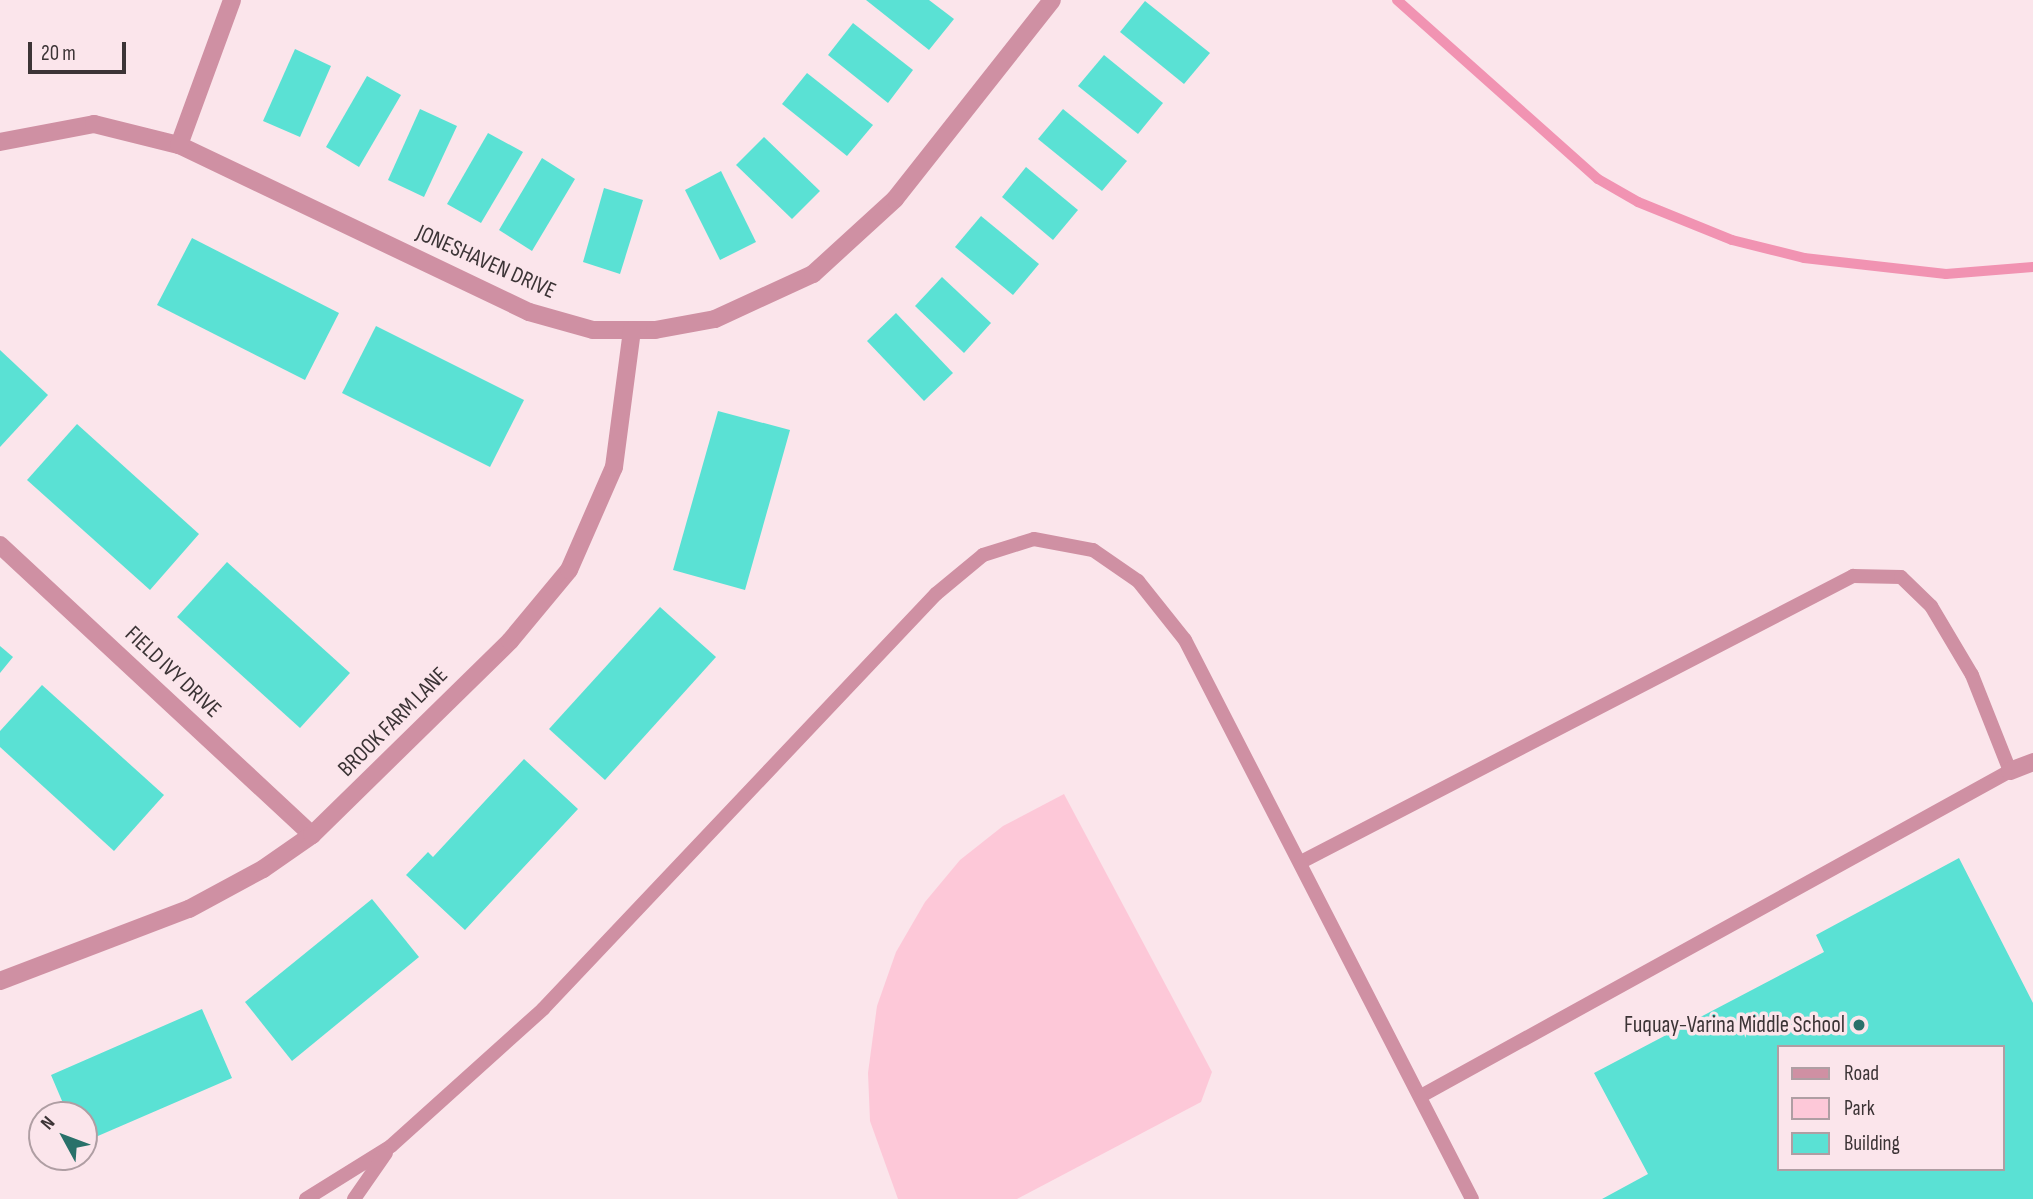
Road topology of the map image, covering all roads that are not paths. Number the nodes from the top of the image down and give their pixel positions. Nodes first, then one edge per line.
1 (232, 0) edge
2 (1052, 0) edge
3 (0, 142) edge
4 (179, 145) junction
5 (632, 330) junction
6 (0, 545) edge
7 (2033, 762) edge
8 (2010, 771) junction
9 (313, 835) junction
10 (1301, 862) junction
11 (0, 981) edge
12 (1421, 1096) junction
13 (391, 1146) junction
14 (306, 1199) edge
15 (354, 1199) edge
16 (1472, 1199) edge

1 - 4 street
2 - 5 street, JONESHAVEN DRIVE
3 - 4 street, JONESHAVEN DRIVE
4 - 5 street, JONESHAVEN DRIVE
5 - 9 street, BROOK FARM LANE
6 - 9 street, FIELD IVY DRIVE
7 - 8 street
8 - 10 lane
8 - 12 lane
9 - 11 street, BROOK FARM LANE
10 - 12 lane
10 - 13 lane
12 - 16 lane
13 - 14 lane
13 - 15 lane

